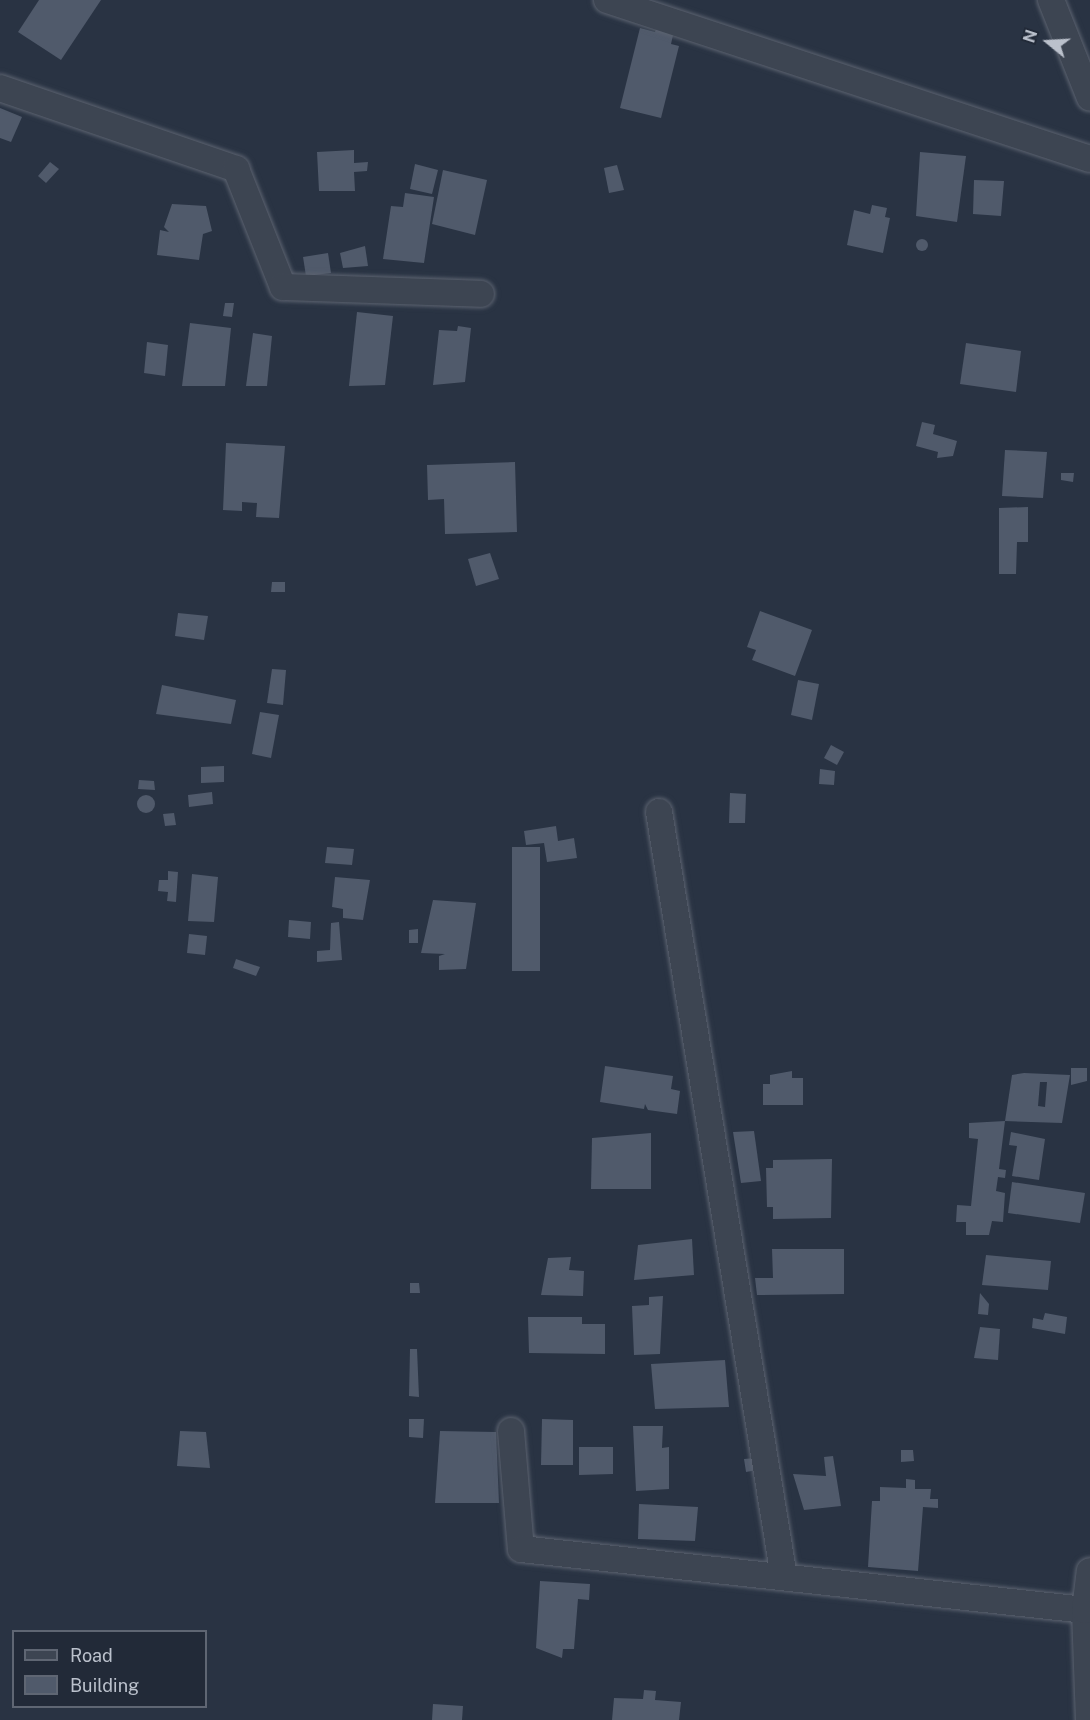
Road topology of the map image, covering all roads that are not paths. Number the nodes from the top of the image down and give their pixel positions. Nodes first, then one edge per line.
1 (607, 0) edge
2 (1051, 0) edge
3 (0, 88) edge
4 (1090, 98) edge
5 (1090, 159) edge
6 (481, 294) dead end
7 (659, 812) dead end
8 (511, 1431) dead end
9 (1090, 1571) edge
10 (784, 1577) junction
11 (1085, 1610) junction
12 (1089, 1720) edge

1 - 5 street
2 - 4 street
3 - 6 street
7 - 10 street
8 - 10 street
9 - 11 street
10 - 11 street
11 - 12 street

